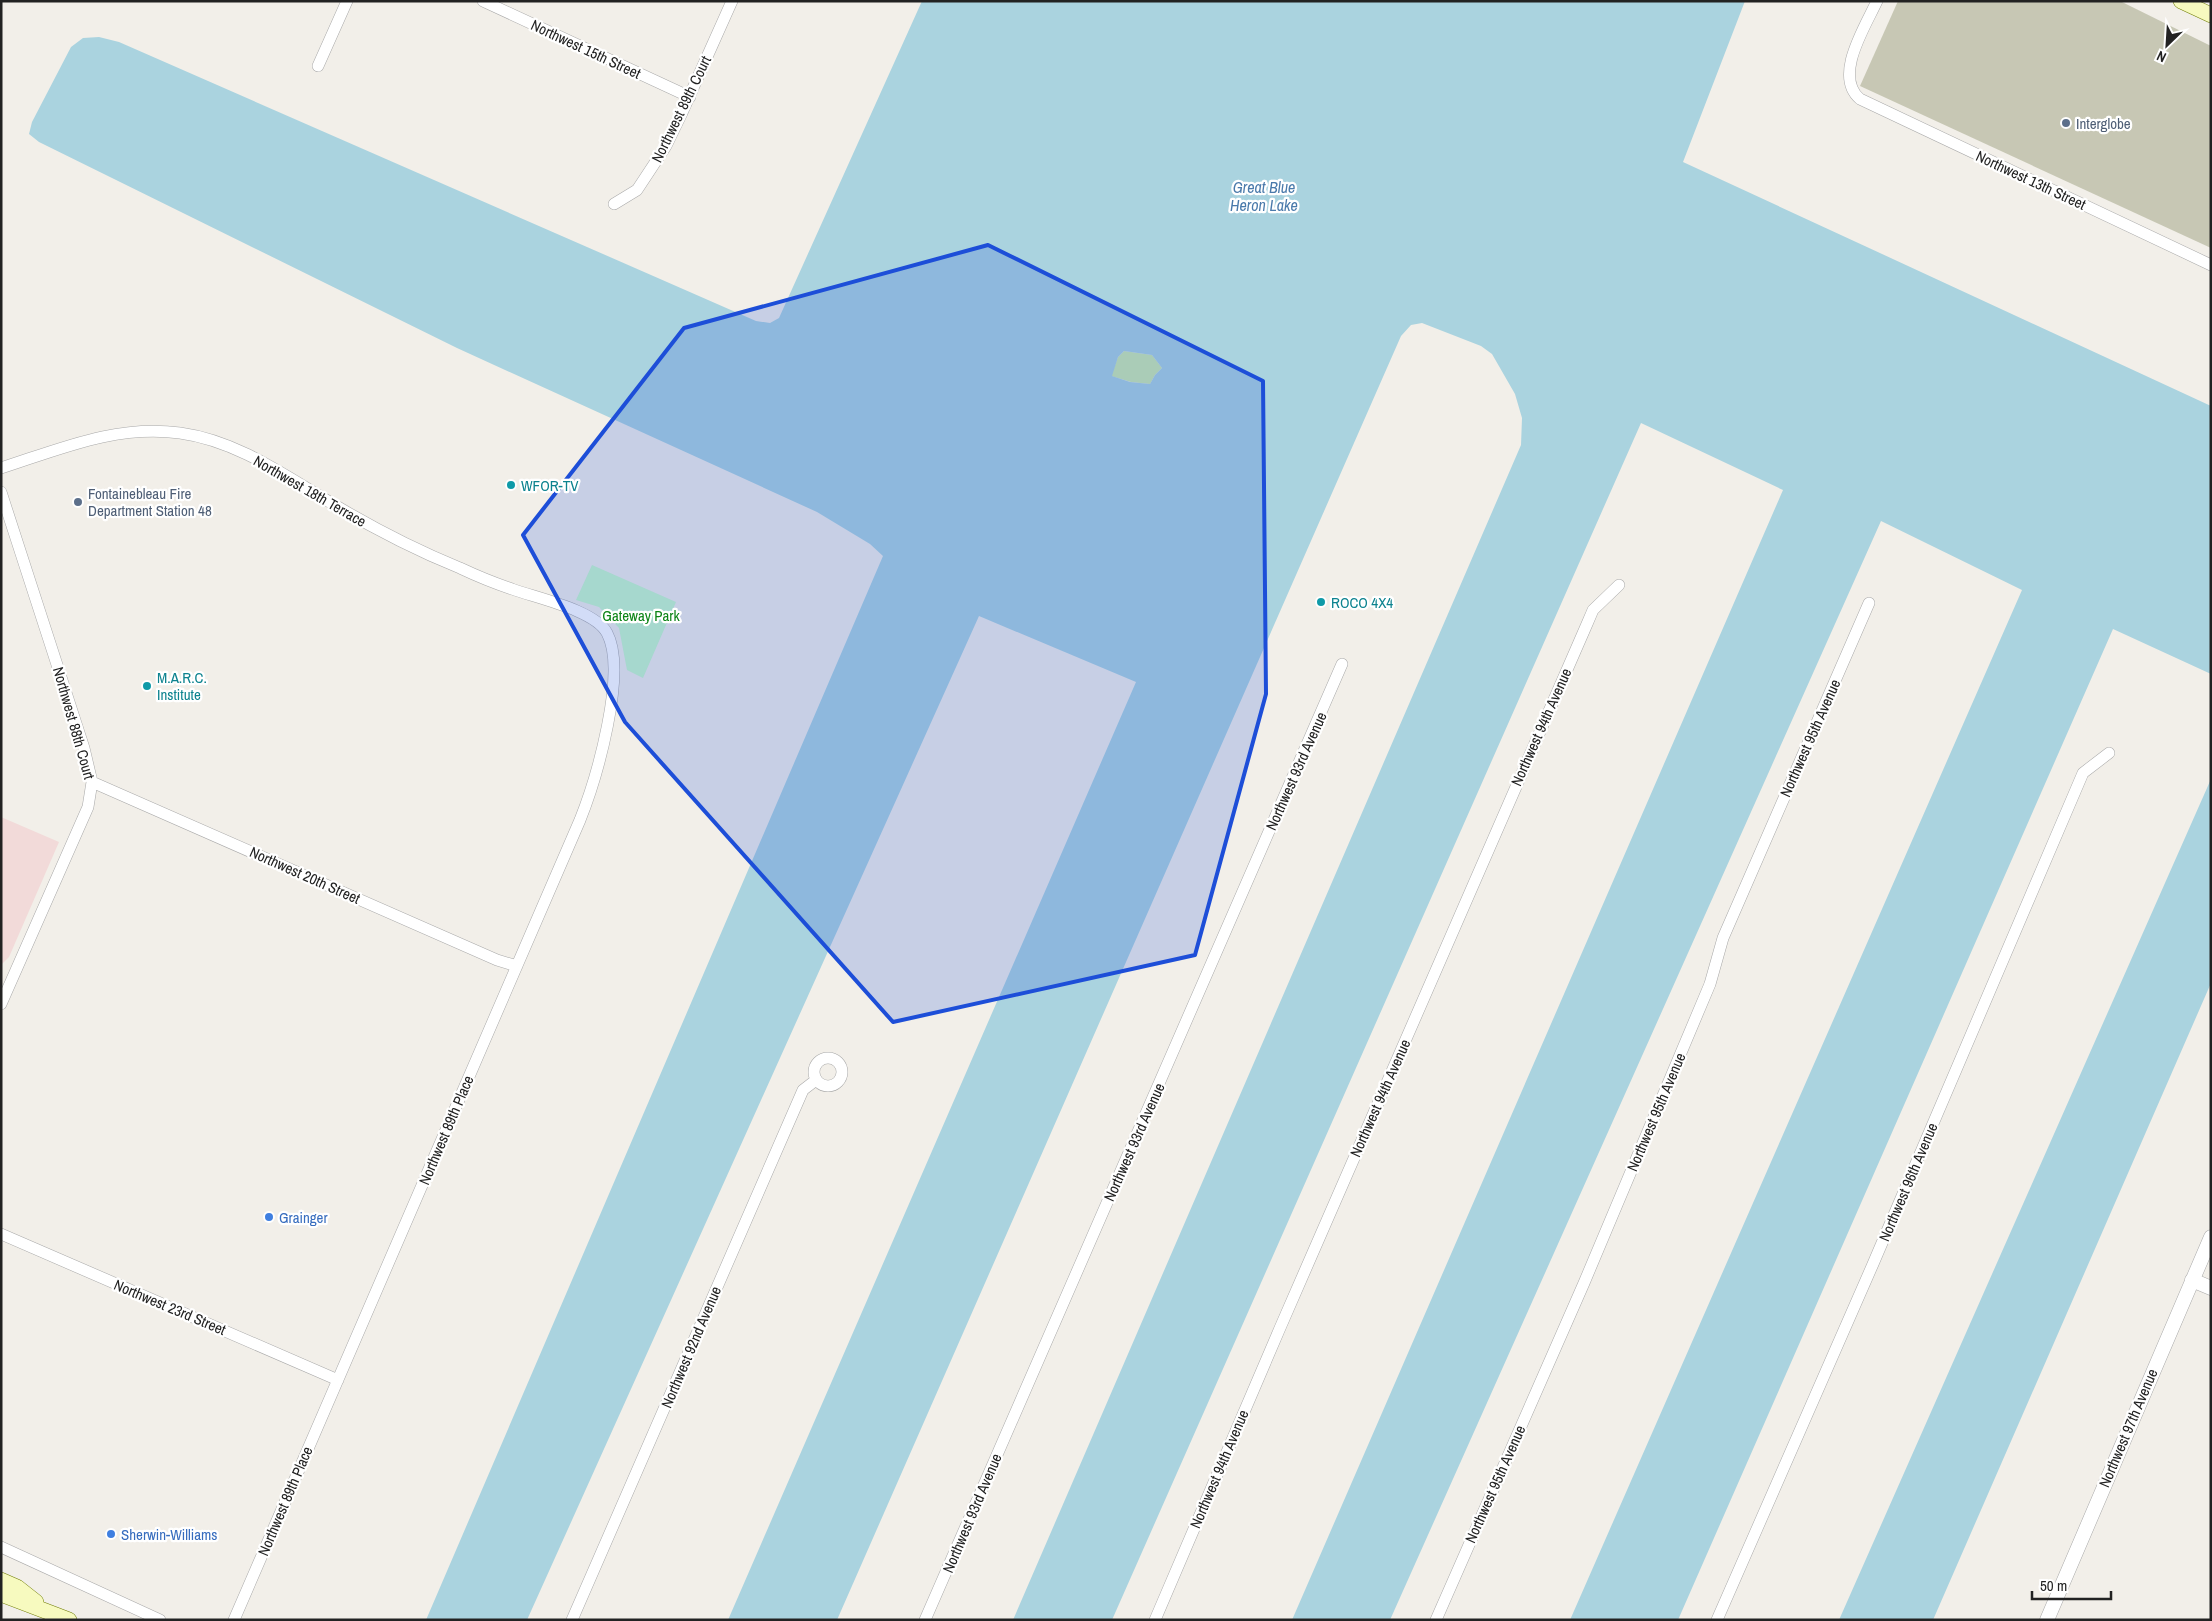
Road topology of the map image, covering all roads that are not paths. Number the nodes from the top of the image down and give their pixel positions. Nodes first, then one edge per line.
1 (346, 1) edge
2 (483, 1) edge
3 (732, 1) edge
4 (1877, 1) edge
5 (2181, 1) edge
6 (2211, 15) edge
7 (318, 66) dead end
8 (690, 97) junction
9 (614, 204) dead end
10 (2211, 265) edge
11 (1, 468) edge
12 (1, 492) edge
13 (1619, 585) dead end
14 (1869, 603) dead end
15 (605, 629) joint
16 (1342, 664) dead end
17 (2109, 753) dead end
18 (92, 782) junction
19 (517, 966) junction
20 (6, 982) edge
21 (1, 1004) edge
22 (816, 1080) dead end
23 (1, 1234) edge
24 (2211, 1237) edge
25 (2206, 1262) edge
26 (2192, 1280) junction
27 (2211, 1288) edge
28 (338, 1380) junction
29 (1, 1546) edge
30 (1, 1580) edge
31 (1, 1594) edge
32 (43, 1614) edge
33 (69, 1620) edge
34 (160, 1620) edge
35 (234, 1620) edge
36 (572, 1620) edge
37 (926, 1620) edge
38 (1155, 1620) edge
39 (1436, 1620) edge
40 (1717, 1620) edge
41 (2047, 1620) edge

1 - 7 street
2 - 8 street, Northwest 15th Street
3 - 8 street, Northwest 89th Court
4 - 10 street, Northwest 13th Street
5 - 6 main road
8 - 9 street, Northwest 89th Court
11 - 15 street, Northwest 18th Terrace
12 - 18 street, Northwest 88th Court
13 - 38 street, Northwest 94th Avenue
14 - 39 street, Northwest 95th Avenue
15 - 19 street, Northwest 89th Place
16 - 37 street, Northwest 93rd Avenue
17 - 40 street, Northwest 96th Avenue
18 - 19 street, Northwest 20th Street
18 - 20 street, Northwest 88th Court
19 - 28 street, Northwest 89th Place
20 - 21 street, Northwest 88th Court
22 - 36 street, Northwest 92nd Avenue
23 - 28 street, Northwest 23rd Street
24 - 25 street, Northwest 97th Avenue
25 - 26 street, Northwest 97th Avenue
26 - 27 street
26 - 41 street, Northwest 97th Avenue
28 - 35 street, Northwest 89th Place
29 - 34 street
30 - 32 main road
31 - 32 main road
32 - 33 main road

